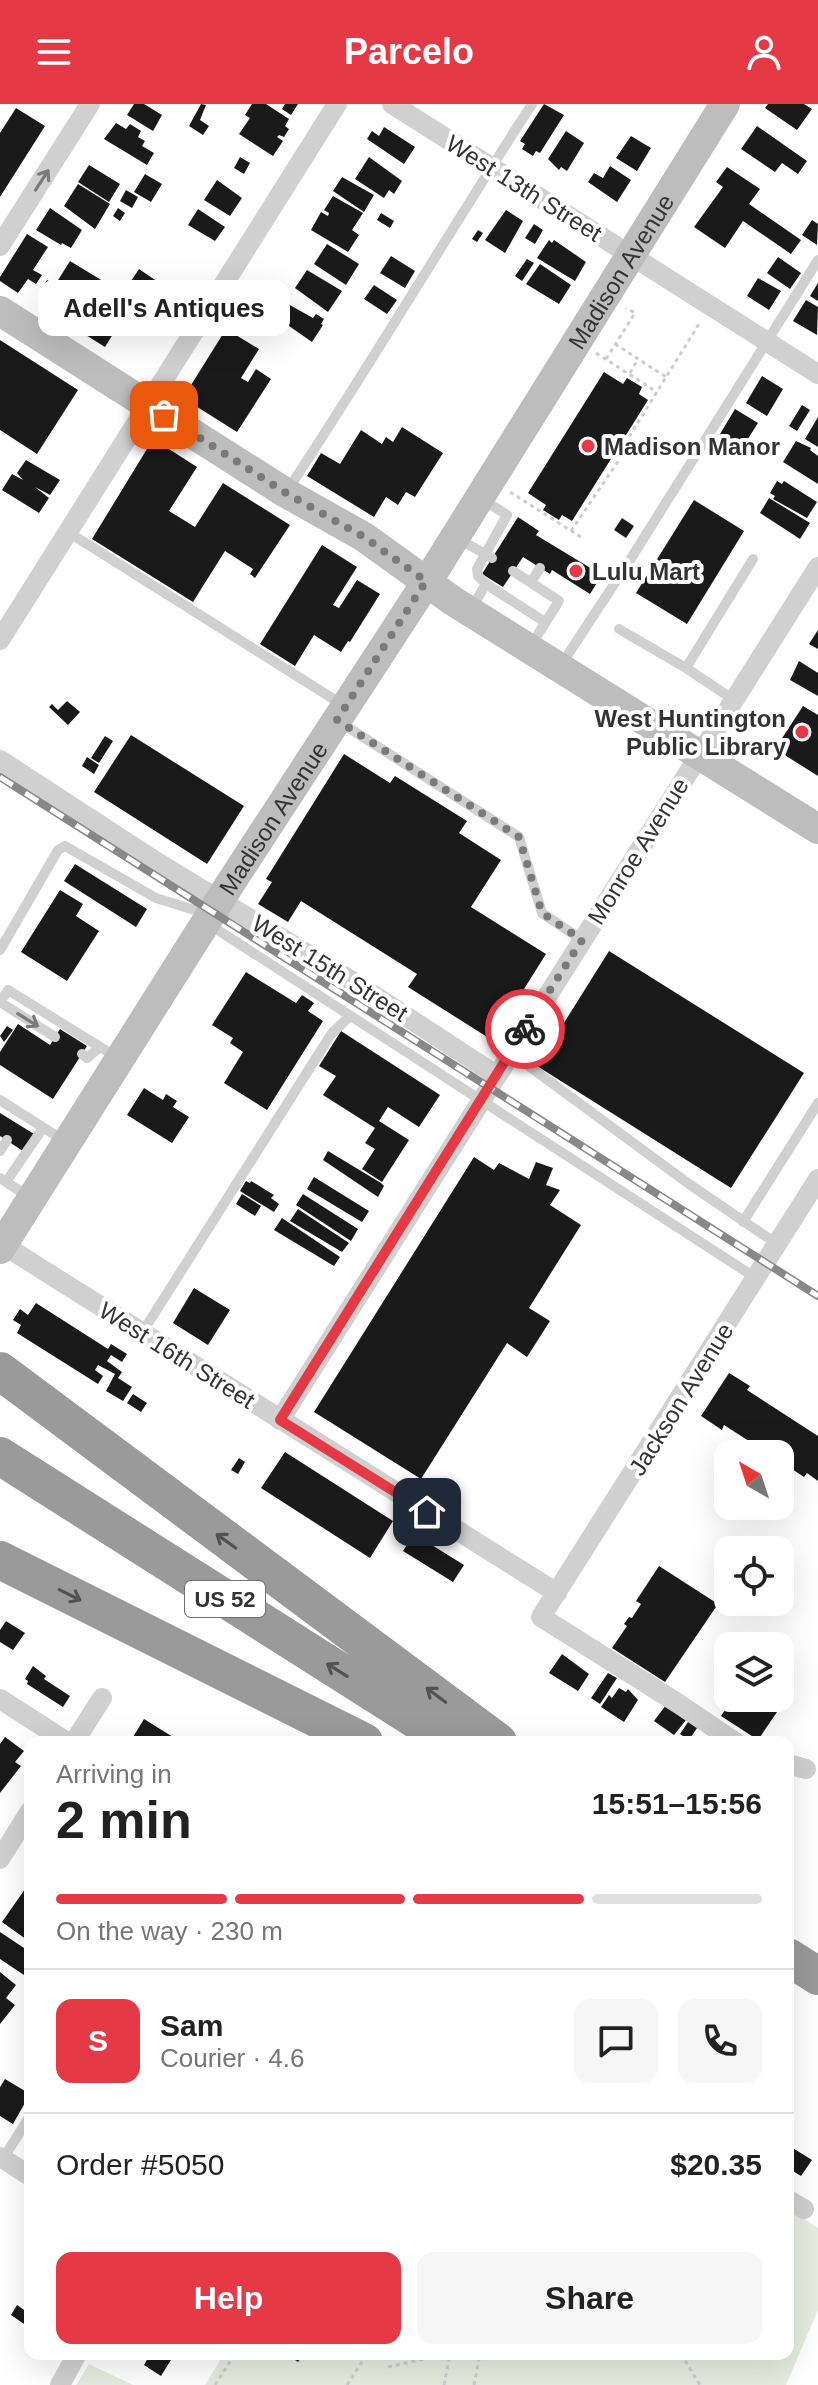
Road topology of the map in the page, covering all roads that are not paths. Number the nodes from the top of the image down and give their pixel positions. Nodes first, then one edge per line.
1 (90, 104) edge
2 (337, 104) edge
3 (392, 104) edge
4 (532, 104) edge
5 (725, 104) edge
6 (490, 167) junction
7 (0, 246) edge
8 (629, 255) junction
9 (818, 260) edge
10 (0, 311) edge
11 (767, 341) junction
12 (818, 374) edge
13 (149, 405) junction
14 (286, 493) junction
15 (493, 493) junction
16 (68, 532) junction
17 (455, 536) junction
18 (488, 556) junction
19 (753, 559) dead end
20 (818, 567) edge
21 (540, 568) dead end
22 (513, 571) dead end
23 (426, 581) junction
24 (531, 582) junction
25 (486, 584) junction
26 (470, 611) junction
27 (545, 622) junction
28 (619, 629) dead end
29 (0, 640) edge
30 (529, 648) junction
31 (560, 667) junction
32 (686, 668) junction
33 (734, 700) junction
34 (341, 713) junction
35 (700, 754) junction
36 (0, 760) edge
37 (818, 829) edge
38 (212, 913) junction
39 (582, 940) junction
40 (0, 950) edge
41 (0, 1002) edge
42 (350, 1016) junction
43 (55, 1037) dead end
44 (110, 1053) junction
45 (511, 1053) junction
46 (82, 1054) dead end
47 (496, 1075) junction
48 (480, 1101) junction
49 (818, 1103) edge
50 (2, 1106) edge
51 (55, 1135) junction
52 (7, 1140) dead end
53 (0, 1151) edge
54 (818, 1179) edge
55 (3, 1180) edge
56 (31, 1199) junction
57 (743, 1222) junction
58 (777, 1244) junction
59 (1, 1245) edge
60 (756, 1278) junction
61 (142, 1333) junction
62 (0, 1371) edge
63 (280, 1420) junction
64 (0, 1456) edge
65 (0, 1485) edge
66 (0, 1560) edge
67 (557, 1593) junction
68 (102, 1698) dead end
69 (0, 1699) edge
70 (58, 1736) edge
71 (78, 1736) edge
72 (352, 1736) edge
73 (395, 1736) edge
74 (442, 1736) edge
75 (490, 1736) edge
76 (726, 1736) edge
77 (24, 1821) edge
78 (0, 1859) edge
79 (794, 1961) edge
80 (818, 1976) edge
81 (794, 1990) edge
82 (818, 2005) edge
83 (24, 2125) edge
84 (1, 2160) edge
85 (24, 2173) edge
86 (74, 2360) edge
87 (60, 2385) edge

7 -> 1 street
2 - 13 street
3 - 6 street, West 13th Street
4 - 6 lane
5 - 8 street, Madison Avenue
6 - 8 street, West 13th Street
6 - 14 lane
8 - 11 street, West 13th Street
8 - 15 street, Madison Avenue
9 - 11 lane
10 - 13 street
11 - 12 street, West 13th Street
11 - 31 lane
13 - 14 street
13 - 16 street
14 - 23 street
15 - 17 street, Madison Avenue
15 - 18 lane
16 - 29 street
16 - 34 lane
17 - 18 lane
17 - 23 street, Madison Avenue
18 - 25 lane
19 - 32 lane
20 - 33 street, Monroe Avenue
21 - 24 lane
22 - 24 lane
23 - 26 street
23 - 34 street, Madison Avenue
24 - 27 lane
25 - 26 lane
25 - 27 lane
26 - 30 street
27 - 30 lane
28 - 32 lane
30 - 31 street
31 - 35 street
32 - 33 lane
33 - 35 street, Monroe Avenue
34 - 38 street, Madison Avenue
34 - 39 lane
35 - 37 street
35 - 39 street, Monroe Avenue
36 - 38 street, West 15th Street
38 - 40 lane
38 - 42 lane
38 - 44 street, Madison Avenue
38 - 47 street, West 15th Street
39 - 45 street, Monroe Avenue
41 -> 43 lane
41 - 44 lane
42 - 48 lane
42 - 61 lane
44 - 46 lane
44 - 51 street, Madison Avenue
45 - 47 street, Monroe Avenue
45 - 57 lane
47 - 48 street, Monroe Avenue
48 - 60 lane
48 - 63 street, Monroe Avenue
49 - 57 lane
50 - 51 lane
51 - 55 lane
51 - 56 street, Madison Avenue
52 - 53 lane
54 - 58 street, Jackson Avenue
55 - 56 lane
56 - 59 street, Madison Avenue
57 - 58 lane
58 - 60 street, Jackson Avenue
59 - 61 street, West 16th Street
60 - 67 street, Jackson Avenue
61 - 63 street, West 16th Street
75 -> 62 highway
63 - 67 street, West 16th Street
74 -> 64 highway, US 52
65 - 73 highway, US 52
66 -> 72 highway
67 - 76 street, Jackson Avenue
68 - 71 street
69 - 70 street
77 - 78 street
79 - 80 highway
81 - 82 highway
83 - 84 lane
84 - 85 street
86 - 87 street

